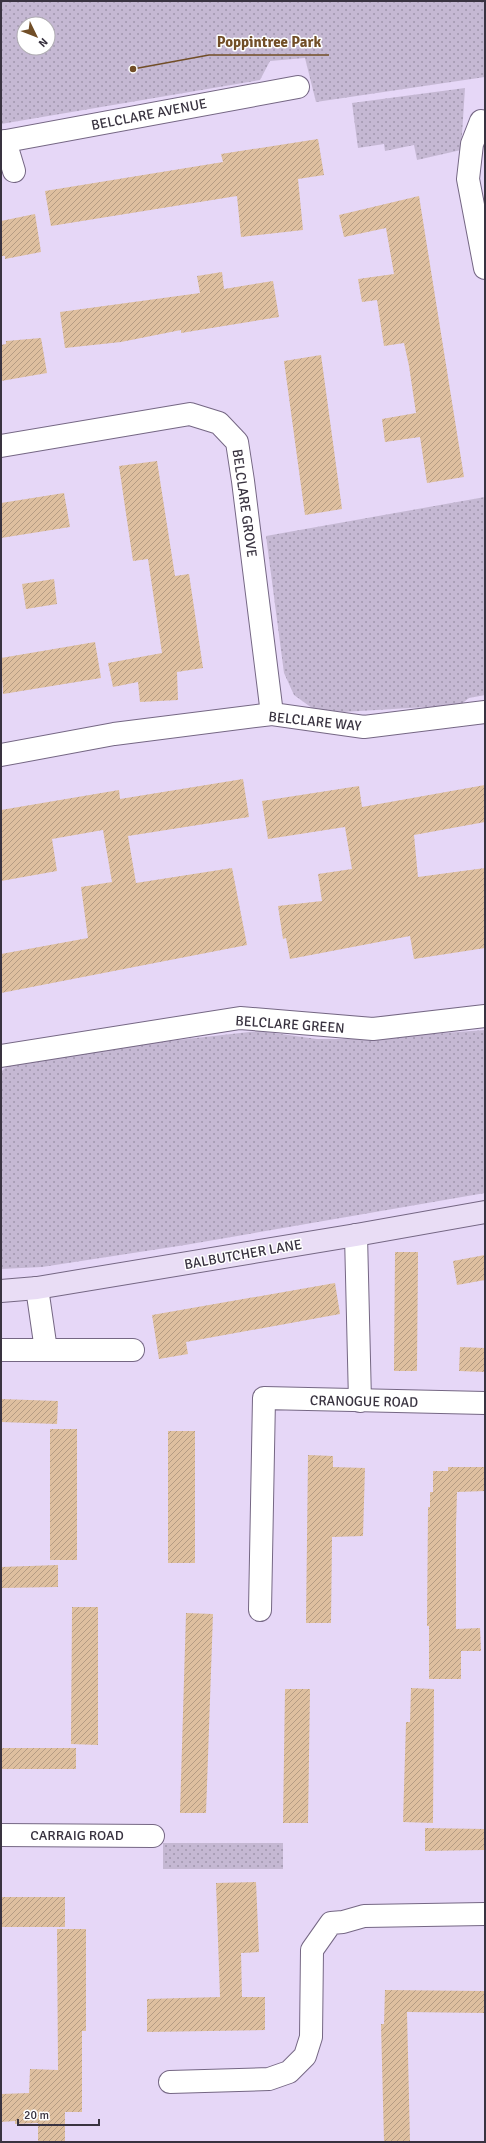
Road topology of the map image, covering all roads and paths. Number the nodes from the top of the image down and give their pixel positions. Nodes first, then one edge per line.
1 (298, 87) dead end
2 (481, 121) dead end
3 (3, 141) edge
4 (14, 171) dead end
5 (485, 268) edge
6 (1, 446) edge
7 (485, 712) edge
8 (272, 714) junction
9 (1, 755) edge
10 (485, 1016) edge
11 (1, 1056) edge
12 (485, 1212) edge
13 (356, 1235) junction
14 (37, 1288) junction
15 (1, 1291) edge
16 (1, 1350) edge
17 (46, 1350) junction
18 (133, 1350) dead end
19 (360, 1401) junction
20 (485, 1403) edge
21 (260, 1610) dead end
22 (1, 1835) edge
23 (153, 1836) dead end
24 (485, 1914) edge
25 (170, 2082) dead end

1 - 3 street, BELCLARE AVENUE
2 - 5 street
3 - 4 street
6 - 8 street, BELCLARE GROVE
7 - 8 street, BELCLARE WAY
8 - 9 street, BELCLARE WAY
10 - 11 street, BELCLARE GREEN
12 - 13 street, BALBUTCHER LANE
13 - 14 street, BALBUTCHER LANE
13 - 19 street
14 - 15 street, BALBUTCHER LANE
14 - 17 street
16 - 17 street
17 - 18 street
19 - 20 street, CRANOGUE ROAD
19 - 21 street, CRANOGUE ROAD
22 - 23 street, CARRAIG ROAD
24 - 25 street

